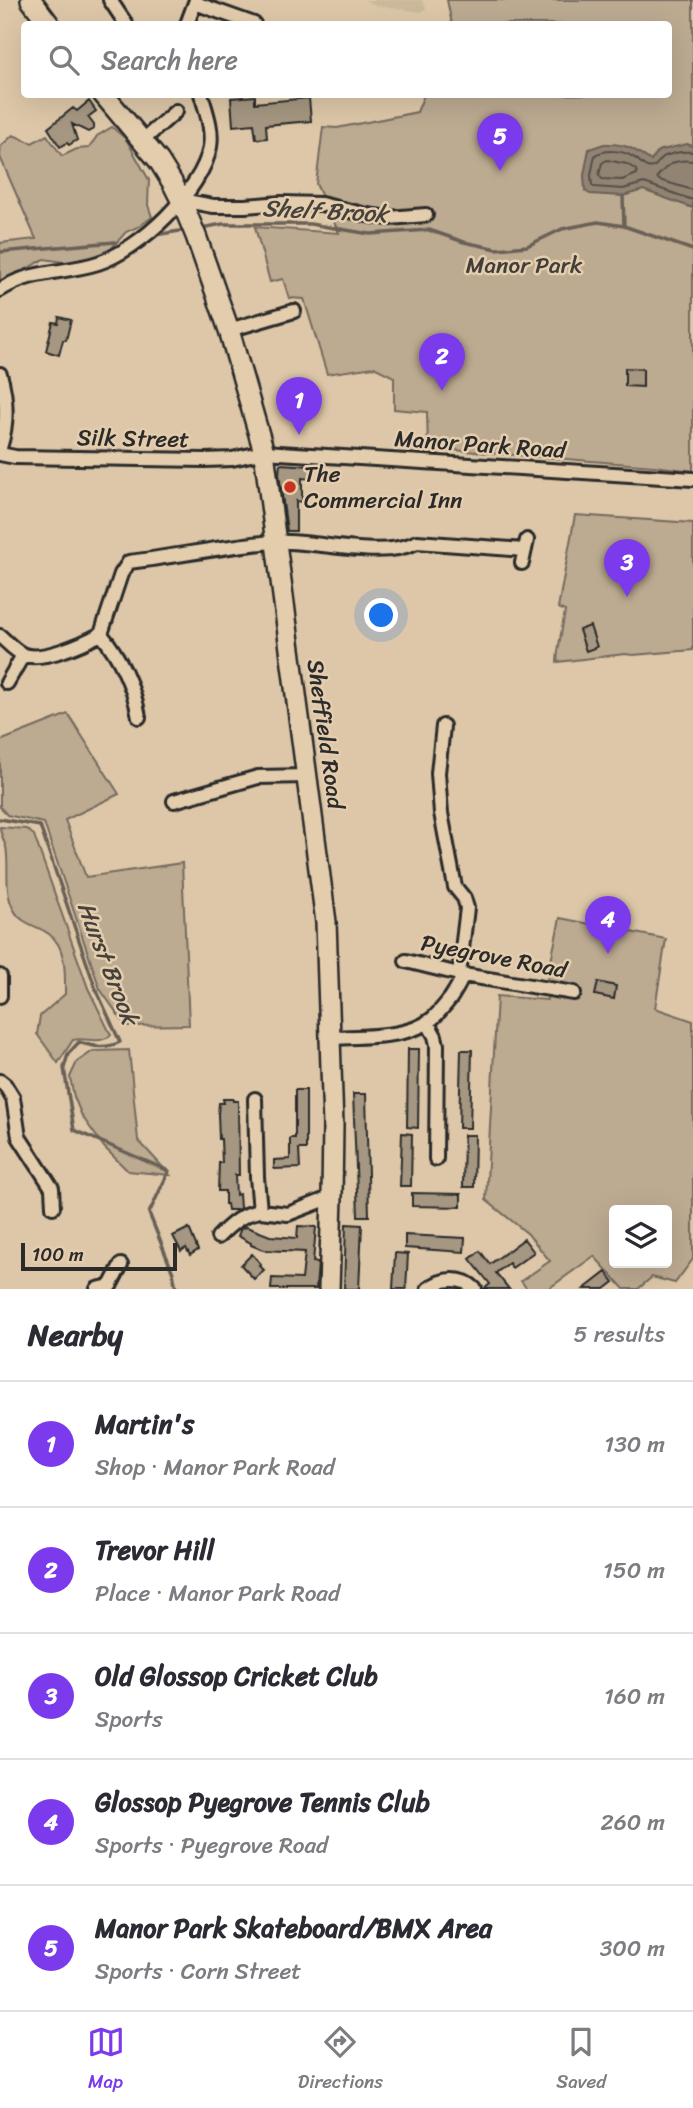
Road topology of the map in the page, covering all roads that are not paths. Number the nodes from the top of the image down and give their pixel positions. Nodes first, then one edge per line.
1 (31, 0) edge
2 (110, 0) edge
3 (195, 1) edge
4 (47, 21) edge
5 (124, 21) edge
6 (188, 21) edge
7 (246, 21) edge
8 (106, 98) edge
9 (202, 98) edge
10 (176, 111) dead end
11 (142, 141) junction
12 (181, 200) junction
13 (426, 215) dead end
14 (0, 290) edge
15 (294, 311) dead end
16 (229, 330) junction
17 (0, 373) edge
18 (0, 448) edge
19 (264, 452) junction
20 (0, 454) edge
21 (693, 479) edge
22 (275, 542) junction
23 (525, 551) dead end
24 (101, 634) junction
25 (0, 636) edge
26 (23, 655) junction
27 (7, 682) dead end
28 (139, 717) dead end
29 (443, 726) dead end
30 (307, 775) junction
31 (174, 801) dead end
32 (405, 961) dead end
33 (461, 974) junction
34 (0, 976) edge
35 (575, 993) dead end
36 (0, 996) edge
37 (427, 1022) junction
38 (331, 1038) junction
39 (0, 1081) edge
40 (255, 1099) dead end
41 (436, 1159) dead end
42 (332, 1197) junction
43 (53, 1207) dead end
44 (260, 1211) junction
45 (218, 1237) dead end
46 (121, 1265) dead end
47 (97, 1289) edge
48 (329, 1289) edge
49 (428, 1289) edge
50 (475, 1289) edge

1 - 4 main road
2 - 5 street
3 - 6 street
3 - 7 street
8 - 11 main road, Sheffield Road
9 - 12 street
10 - 11 street
11 - 12 main road, Sheffield Road
12 - 13 street
12 - 14 street
12 - 16 main road, Sheffield Road
15 - 16 street
16 - 19 main road, Sheffield Road
17 - 18 street
19 - 20 street, Silk Street
19 - 21 street, Manor Park Road
19 - 22 main road, Sheffield Road
22 - 23 street
22 - 24 street
22 - 30 main road, Sheffield Road
24 - 26 street
24 - 28 street
25 - 26 street
26 - 27 street
29 - 33 street
30 - 31 street
30 - 38 main road, Sheffield Road
32 - 33 street, Pyegrove Road
33 - 35 street, Pyegrove Road
33 - 37 street
34 - 36 street
37 - 38 street
37 - 41 street
38 - 42 main road, Sheffield Road
39 - 43 street
40 - 44 street
42 - 44 street
42 - 48 main road, Sheffield Road
44 - 45 street
46 - 47 street
49 - 50 street

